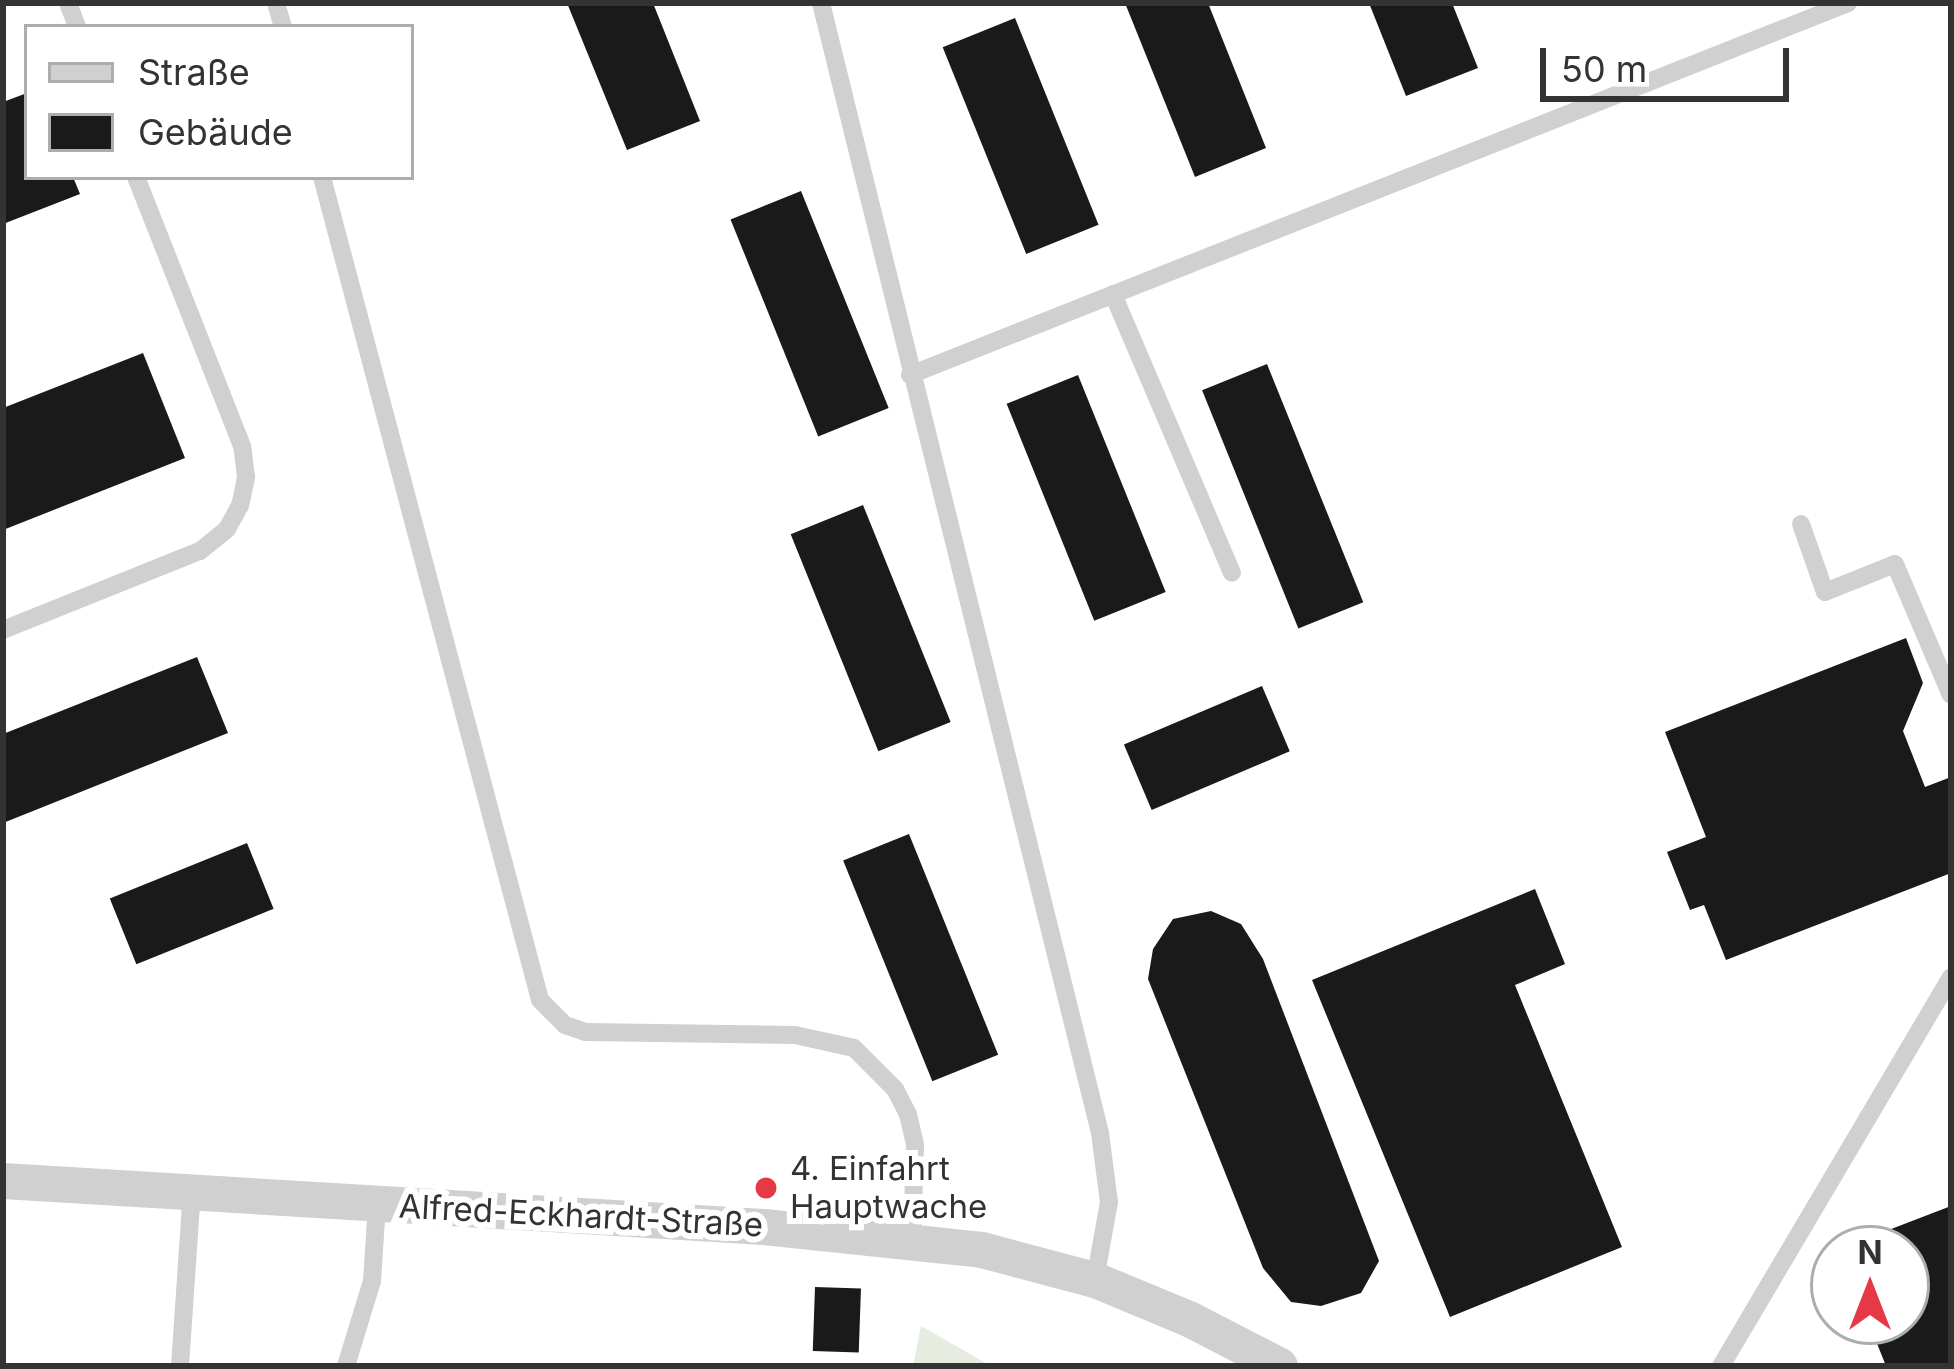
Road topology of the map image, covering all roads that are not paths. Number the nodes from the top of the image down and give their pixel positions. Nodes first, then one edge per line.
1 (820, 3) edge
2 (1848, 3) edge
3 (137, 180) edge
4 (323, 180) edge
5 (1113, 294) junction
6 (910, 375) junction
7 (1801, 524) dead end
8 (1232, 573) dead end
9 (3, 630) edge
10 (1951, 695) edge
11 (1951, 977) edge
12 (3, 1181) edge
13 (192, 1192) junction
14 (377, 1204) junction
15 (912, 1241) junction
16 (1095, 1280) junction
17 (1270, 1364) edge
18 (180, 1366) edge
19 (346, 1366) edge
20 (1721, 1366) edge

1 - 6 lane
2 - 5 lane
3 - 9 lane
4 - 15 lane
5 - 6 lane
5 - 8 lane
6 - 16 lane
7 - 10 lane
11 - 20 lane
12 - 13 street, Alfred-Eckhardt-Straße
13 - 14 street, Alfred-Eckhardt-Straße
13 - 18 lane
14 - 15 street, Alfred-Eckhardt-Straße
14 - 19 lane
15 - 16 street, Alfred-Eckhardt-Straße
16 - 17 street, Alfred-Eckhardt-Straße

